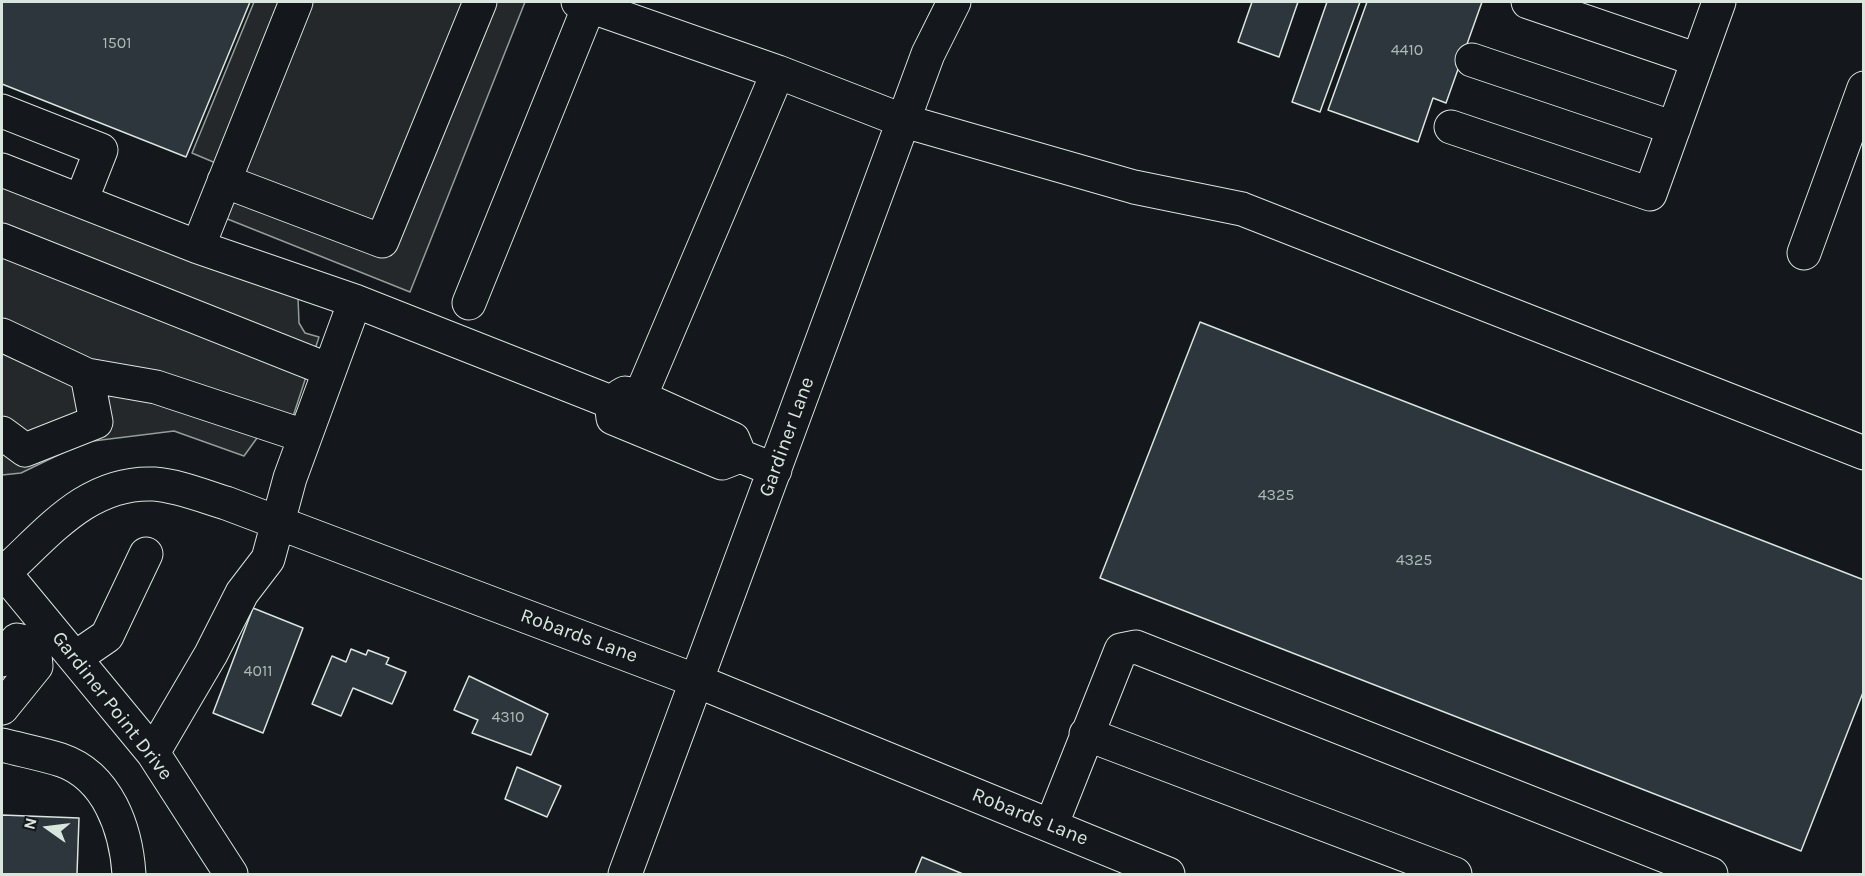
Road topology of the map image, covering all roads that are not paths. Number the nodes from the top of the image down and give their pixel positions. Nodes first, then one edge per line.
1 (296, 2) edge
2 (480, 2) edge
3 (954, 2) edge
4 (1528, 2) edge
5 (1719, 2) edge
6 (584, 4) edge
7 (1472, 60) dead end
8 (1698, 60) junction
9 (778, 72) junction
10 (1863, 88) edge
11 (2, 111) edge
12 (904, 121) junction
13 (1451, 127) dead end
14 (1674, 128) junction
15 (2, 170) edge
16 (224, 181) junction
17 (81, 201) junction
18 (2, 240) edge
19 (198, 247) junction
20 (1804, 253) dead end
21 (355, 302) junction
22 (469, 303) dead end
23 (2, 335) edge
24 (329, 370) junction
25 (87, 375) junction
26 (625, 399) junction
27 (2, 433) edge
28 (304, 436) junction
29 (1863, 453) edge
30 (775, 470) junction
31 (276, 522) junction
32 (146, 554) dead end
33 (3, 572) edge
34 (43, 637) junction
35 (75, 658) junction
36 (2, 660) edge
37 (697, 681) junction
38 (2, 708) edge
39 (1086, 734) junction
40 (2, 745) edge
41 (153, 753) junction
42 (1051, 825) junction
43 (129, 874) edge
44 (231, 874) edge
45 (625, 874) edge
46 (1168, 874) edge
47 (1455, 874) edge
48 (1711, 874) edge

1 - 16 street
2 - 16 street
3 - 12 street, Gardiner Lane
4 - 8 street
5 - 8 street
6 - 9 street
6 - 22 street
7 - 14 street
8 - 14 street
9 - 12 street
9 - 26 street
10 - 20 street
11 - 17 street
12 - 29 street
12 - 30 street, Gardiner Lane
13 - 14 street
15 - 17 street
16 - 19 street
17 - 19 street
18 - 24 street
19 - 21 street
21 - 24 street
21 - 26 street
23 - 25 street
24 - 28 street
25 - 27 street
25 - 28 street
26 - 30 street
28 - 31 street
30 - 37 street, Gardiner Lane
31 - 33 street, Robards Lane
31 - 37 street, Robards Lane
31 - 41 street
32 - 35 street
33 - 34 street, Gardiner Point Drive
34 - 35 street, Gardiner Point Drive
34 - 36 street
34 - 38 street
35 - 41 street, Gardiner Point Drive
37 - 42 street, Robards Lane
37 - 45 street, Gardiner Lane
39 - 42 street
39 - 47 street
39 - 48 street
40 - 43 street
41 - 44 street, Gardiner Point Drive
42 - 46 street, Robards Lane

